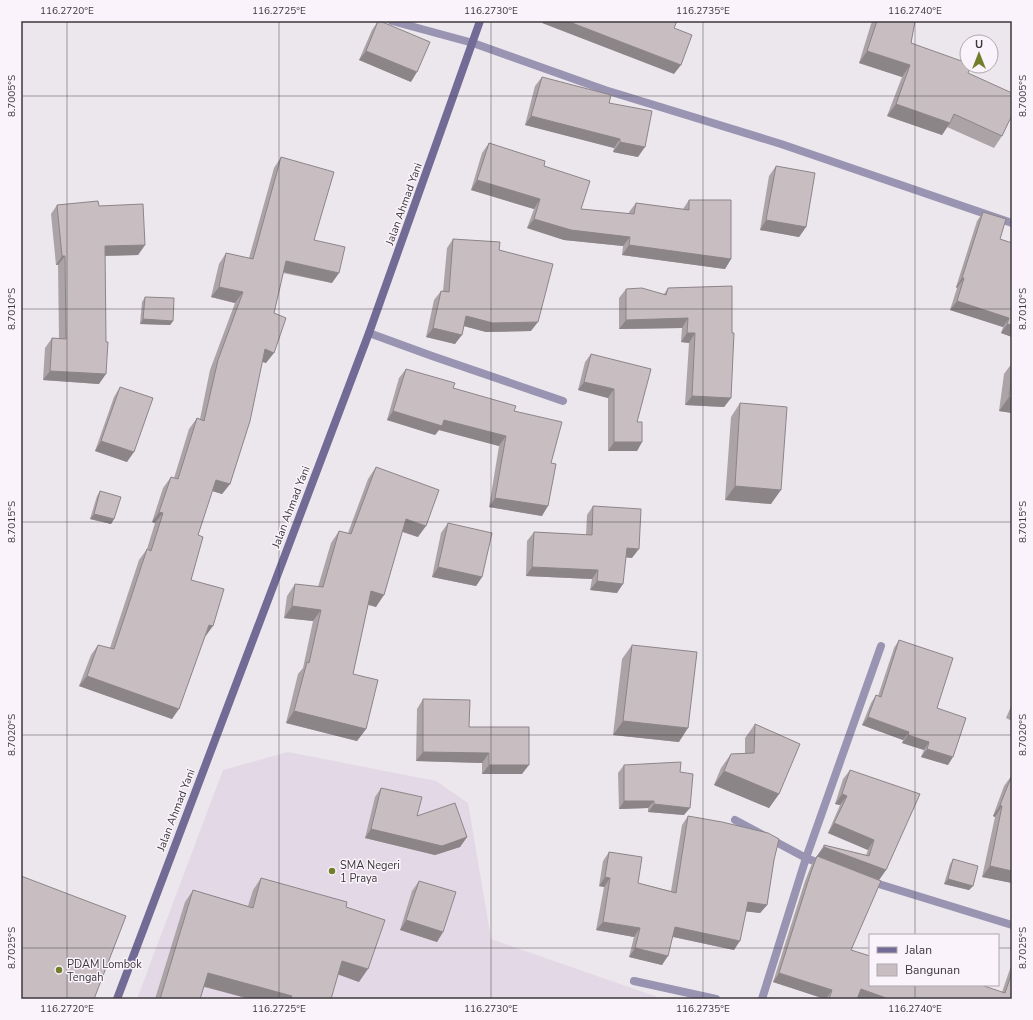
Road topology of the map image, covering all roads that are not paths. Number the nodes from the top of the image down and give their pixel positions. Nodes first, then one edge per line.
1 (392, 21) edge
2 (480, 21) edge
3 (473, 44) junction
4 (1012, 223) edge
5 (369, 333) junction
6 (563, 401) dead end
7 (881, 646) dead end
8 (735, 820) dead end
9 (806, 858) junction
10 (830, 868) edge
11 (858, 878) edge
12 (1012, 925) edge
13 (634, 981) dead end
14 (117, 999) edge
15 (716, 999) edge
16 (762, 999) edge

1 - 3 street
2 - 3 street, Jalan Ahmad Yani
3 - 4 street
3 - 5 street, Jalan Ahmad Yani
5 - 6 street
5 - 14 street, Jalan Ahmad Yani
7 - 9 street
8 - 9 street
9 - 10 street
9 - 16 street
11 - 12 street
13 - 15 street

